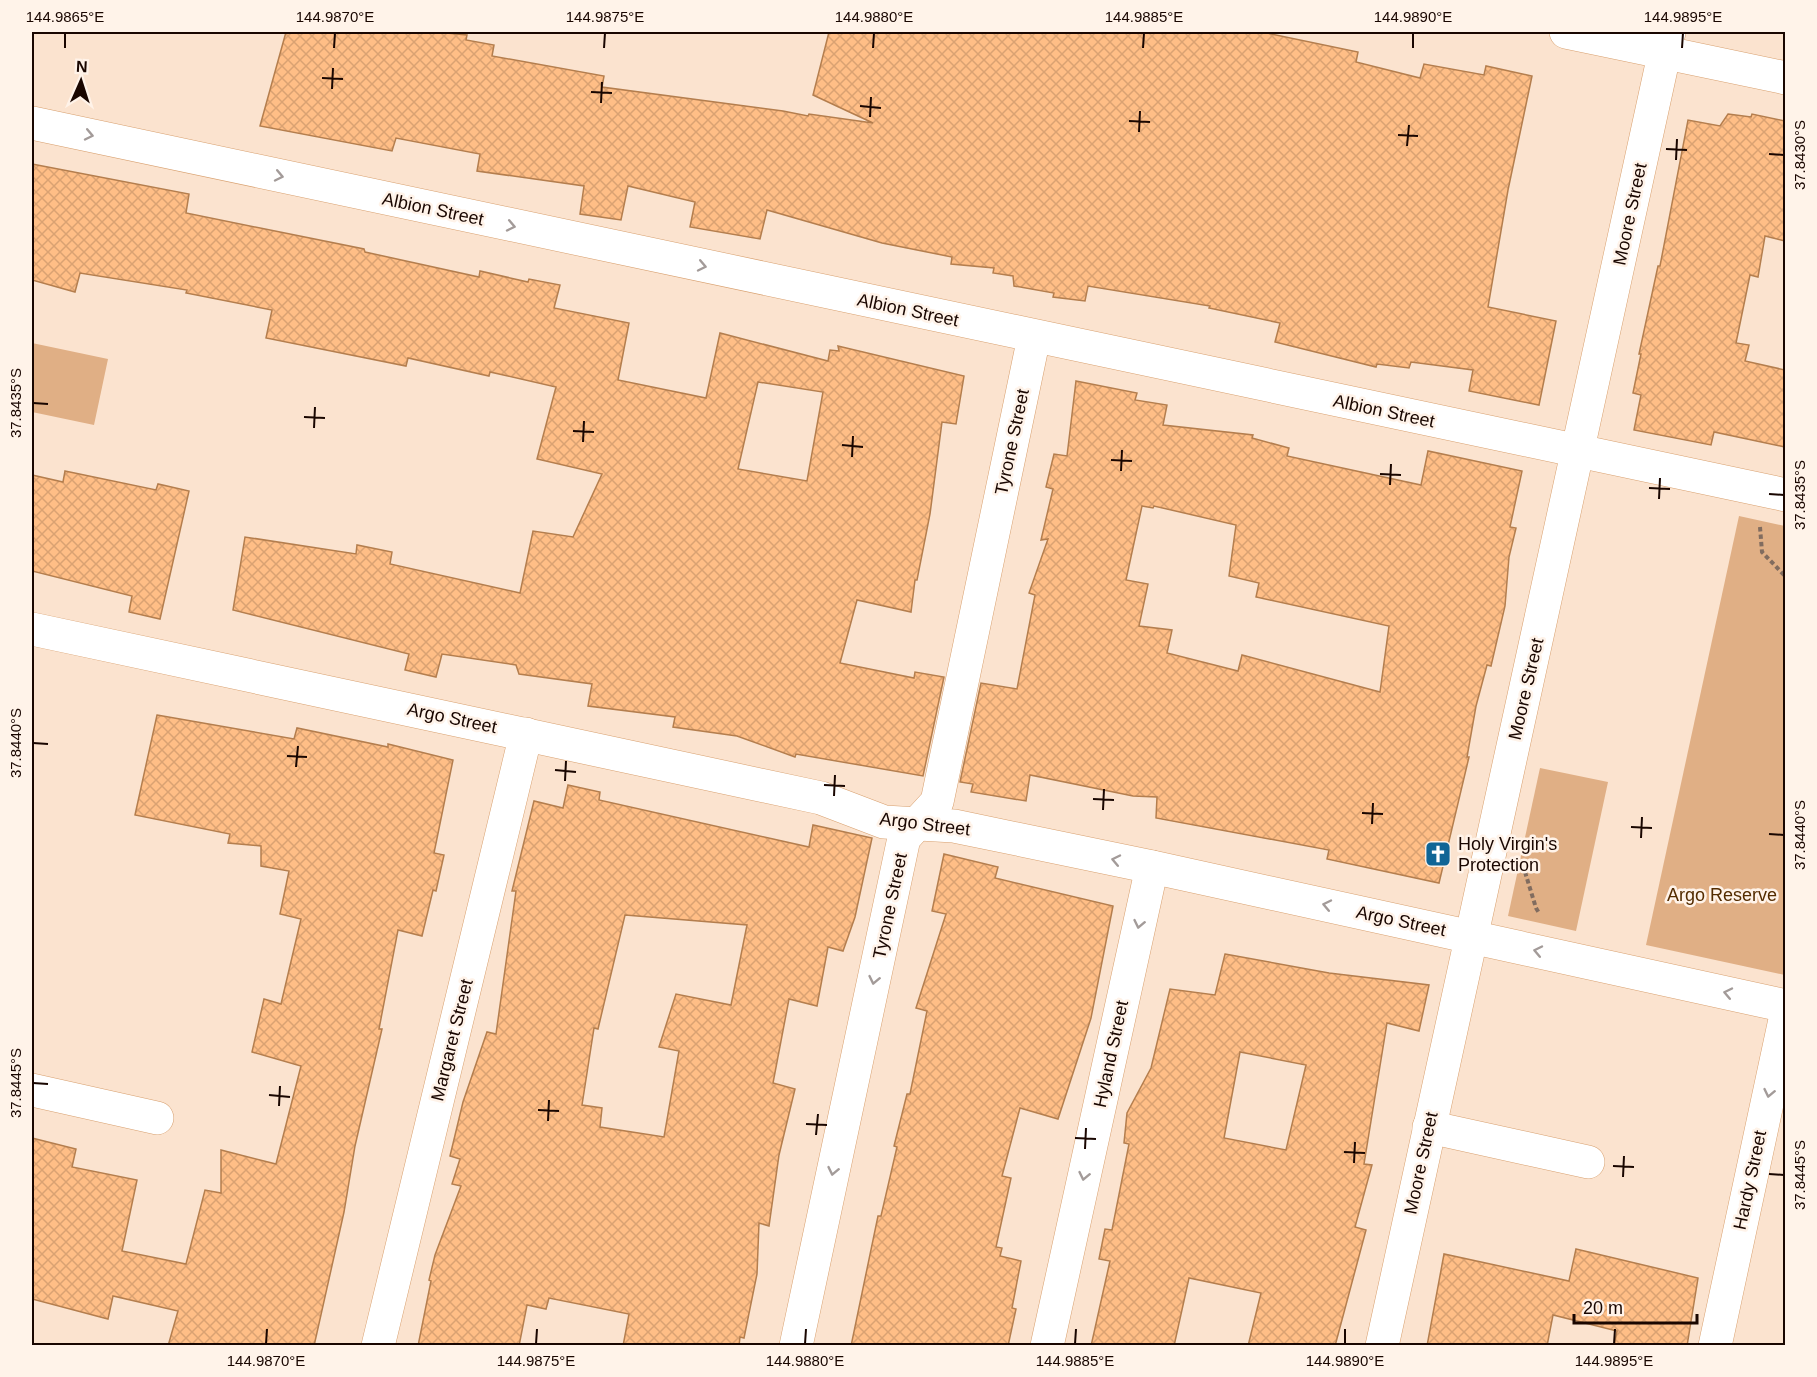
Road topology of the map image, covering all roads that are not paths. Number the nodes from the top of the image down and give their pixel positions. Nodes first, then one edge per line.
1 (1566, 32) edge
2 (1667, 42) edge
3 (1785, 78) edge
4 (32, 123) edge
5 (1034, 337) junction
6 (1580, 452) junction
7 (1785, 495) edge
8 (32, 628) edge
9 (526, 734) junction
10 (916, 824) junction
11 (1152, 867) junction
12 (1471, 936) junction
13 (1785, 1006) edge
14 (1785, 1015) edge
15 (32, 1090) edge
16 (157, 1118) dead end
17 (1429, 1127) junction
18 (1588, 1162) dead end
19 (378, 1346) edge
20 (796, 1346) edge
21 (1047, 1346) edge
22 (1382, 1346) edge
23 (1715, 1346) edge

1 - 2 street
2 - 3 street
2 - 6 street, Moore Street
4 -> 5 street, Albion Street
5 - 6 street, Albion Street
5 - 10 street, Tyrone Street
6 - 7 street, Albion Street
6 - 12 street, Moore Street
8 - 9 street, Argo Street
9 - 10 street, Argo Street
9 - 19 street, Margaret Street
11 -> 10 street, Argo Street
10 -> 20 street, Tyrone Street
12 -> 11 street, Argo Street
11 -> 21 street, Hyland Street
13 -> 12 street, Argo Street
12 - 17 street, Moore Street
14 -> 23 street, Hardy Street
15 - 16 street
17 - 18 street
17 - 22 street, Moore Street

